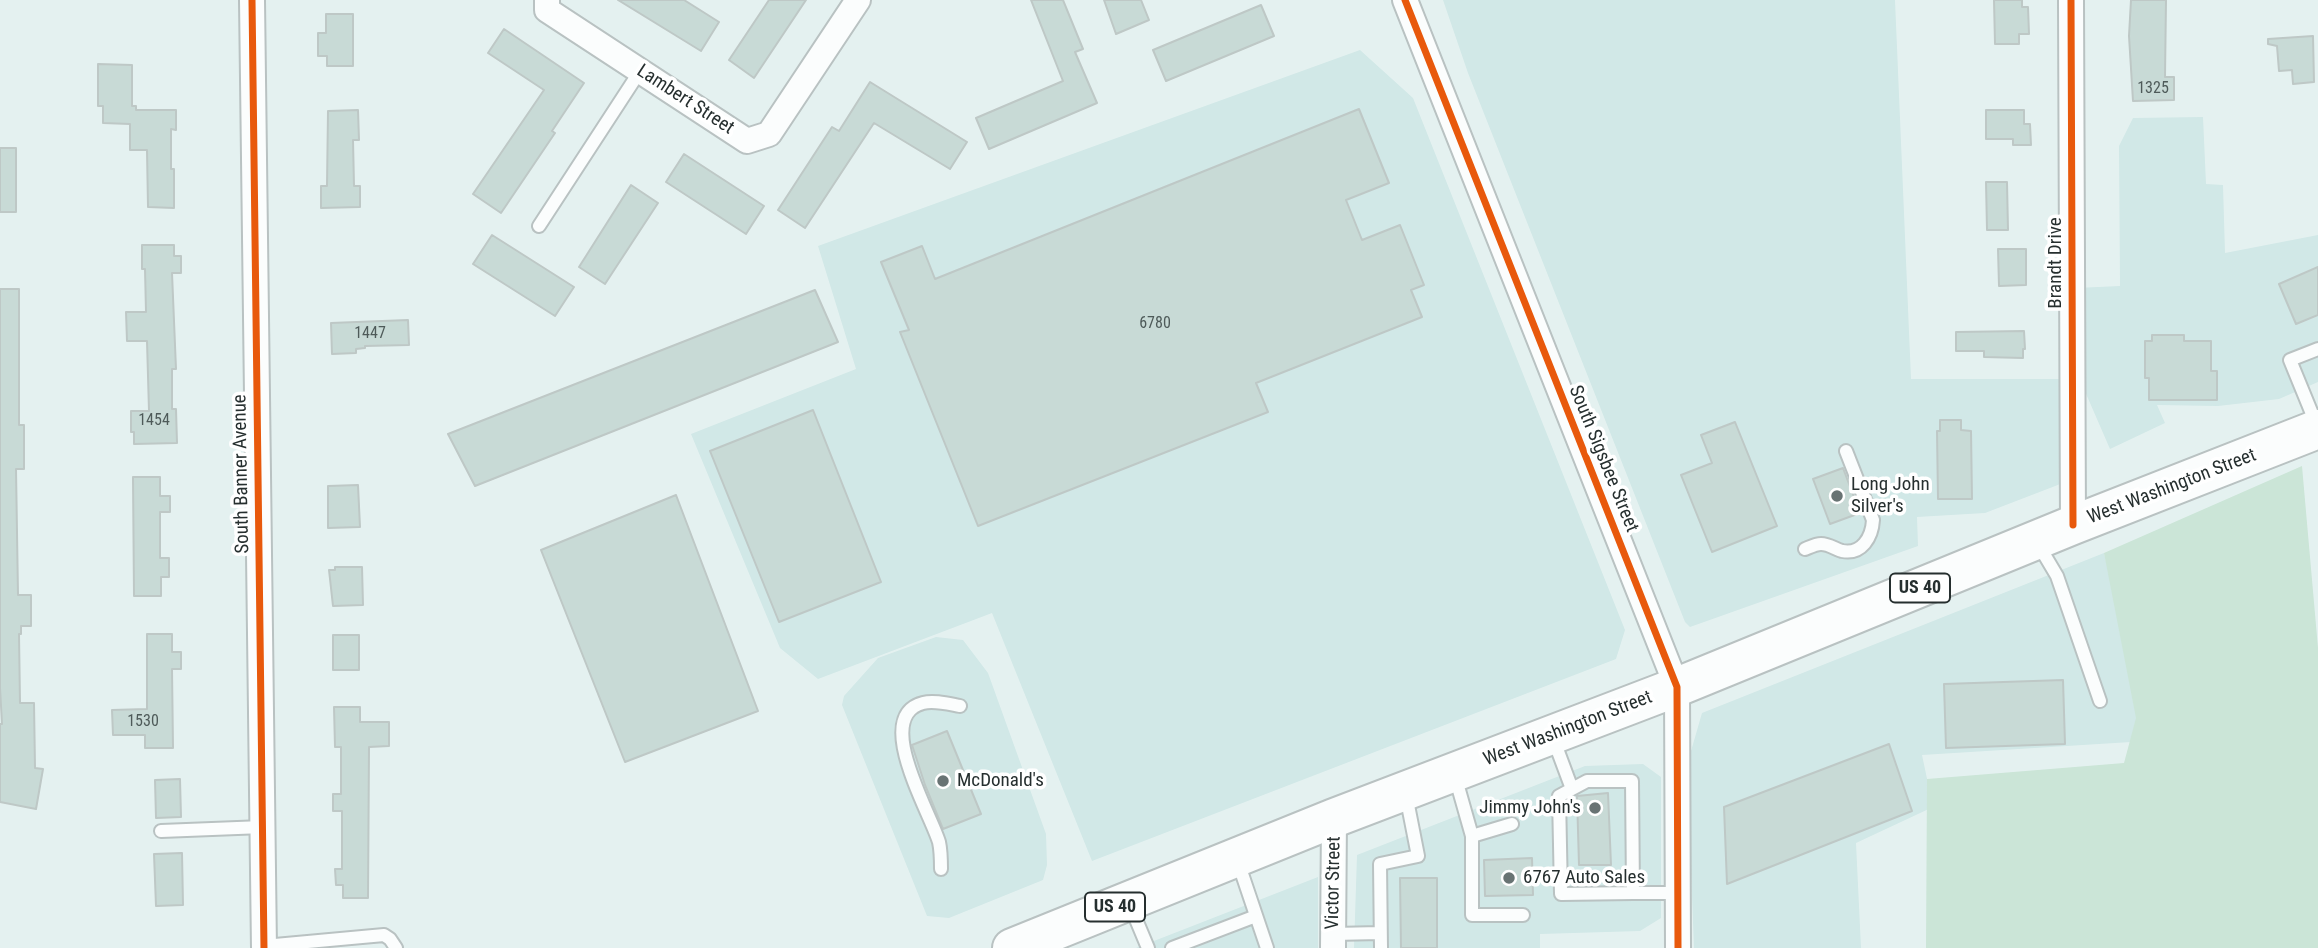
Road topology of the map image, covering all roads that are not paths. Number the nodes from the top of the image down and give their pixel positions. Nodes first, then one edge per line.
1 (252, 0) edge
2 (547, 0) edge
3 (858, 0) edge
4 (1405, 0) edge
5 (2071, 0) edge
6 (640, 71) junction
7 (539, 226) dead end
8 (2318, 349) edge
9 (2318, 429) edge
10 (1846, 451) dead end
11 (2073, 526) junction
12 (2036, 540) junction
13 (1805, 549) dead end
14 (1677, 687) junction
15 (2100, 701) dead end
16 (960, 706) dead end
17 (1552, 735) junction
18 (1454, 773) junction
19 (1572, 789) junction
20 (1405, 792) junction
21 (1334, 818) junction
22 (1512, 824) dead end
23 (263, 827) junction
24 (161, 831) dead end
25 (1472, 836) junction
26 (1237, 858) junction
27 (941, 869) dead end
28 (1633, 893) junction
29 (1678, 893) junction
30 (1129, 901) junction
31 (1523, 915) dead end
32 (1256, 916) junction
33 (1380, 933) junction
34 (1333, 941) edge
35 (264, 947) edge
36 (396, 948) edge
37 (1012, 948) edge
38 (1148, 948) edge
39 (1172, 948) edge
40 (1267, 948) edge
41 (1381, 948) edge
42 (1678, 948) edge

1 - 23 street, South Banner Avenue
2 - 6 street, Lambert Street
3 - 6 street, Lambert Street
4 - 14 street, South Sigsbee Street
5 - 11 street, Brandt Drive
6 - 7 lane
8 - 9 lane
9 - 11 main road, West Washington Street / US 40
10 - 13 lane
11 - 12 main road, West Washington Street / US 40
12 - 14 main road, West Washington Street / US 40
12 - 15 lane
14 - 17 main road, West Washington Street / US 40
14 - 29 street, South Sigsbee Street
16 - 27 lane
17 - 18 main road, West Washington Street / US 40
17 - 19 lane
18 - 20 main road, West Washington Street / US 40
18 - 25 lane
19 - 28 lane
19 - 28 lane
20 - 21 main road, West Washington Street / US 40
20 - 33 lane
21 - 26 main road, West Washington Street / US 40
21 - 34 street, Victor Street
22 - 25 lane
23 - 24 lane
23 - 35 street, South Banner Avenue
25 - 31 lane
26 - 30 main road, West Washington Street / US 40
26 - 32 lane
28 - 29 lane
29 - 42 street, South Sigsbee Street
30 - 37 main road, West Washington Street / US 40
30 - 38 lane
32 - 39 lane
32 - 40 lane
33 - 34 lane
33 - 41 lane
35 - 36 lane

